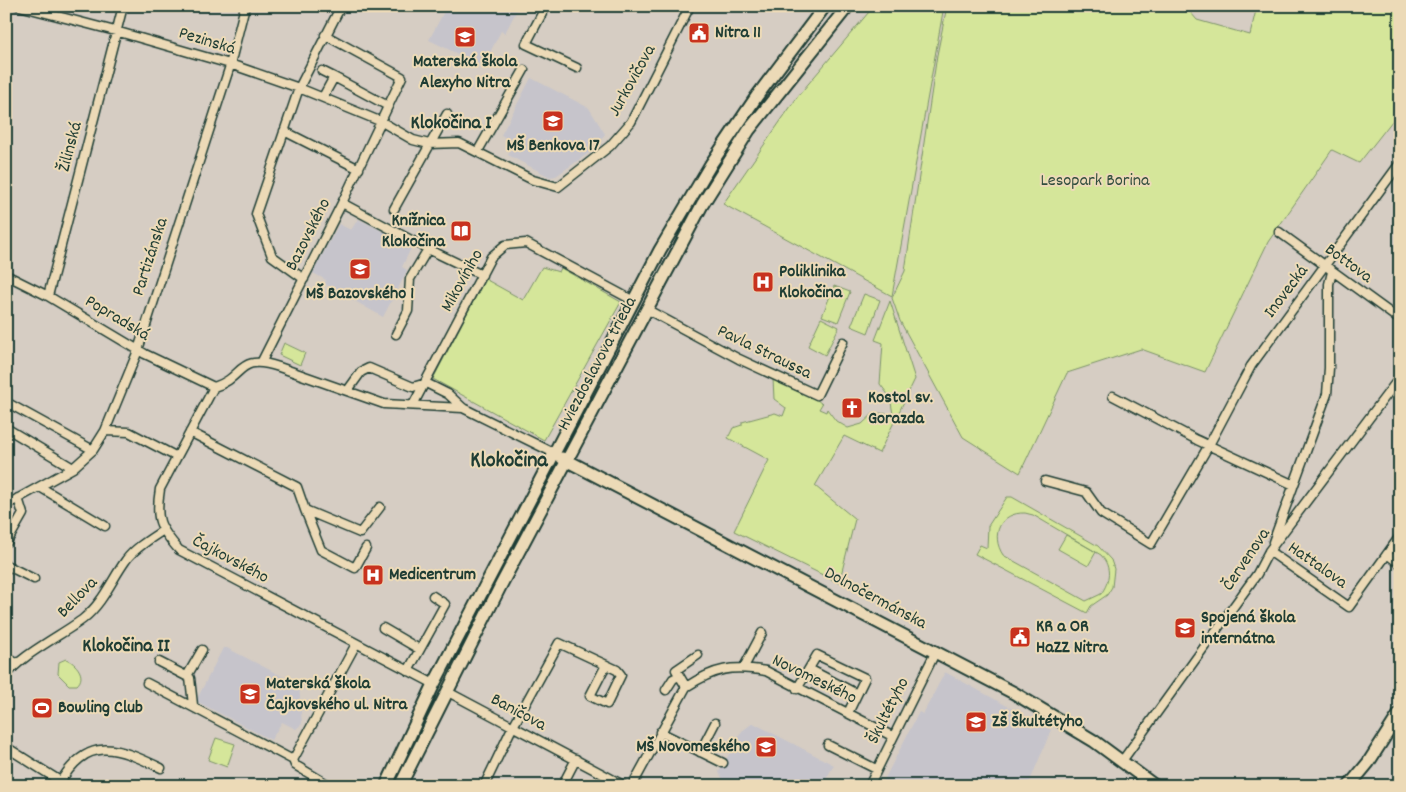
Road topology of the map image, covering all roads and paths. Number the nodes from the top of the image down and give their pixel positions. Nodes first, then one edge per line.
1 (20, 6) edge
2 (123, 6) edge
3 (245, 6) edge
4 (341, 6) edge
5 (546, 6) edge
6 (690, 6) edge
7 (825, 6) edge
8 (848, 6) edge
9 (117, 31) junction
10 (326, 35) junction
11 (230, 64) junction
12 (577, 68) dead end
13 (524, 70) dead end
14 (322, 71) dead end
15 (334, 77) junction
16 (299, 88) junction
17 (323, 97) junction
18 (388, 106) junction
19 (447, 114) dead end
20 (382, 122) junction
21 (284, 131) junction
22 (429, 144) junction
23 (478, 151) junction
24 (1400, 163) edge
25 (359, 169) junction
26 (342, 203) junction
27 (394, 209) dead end
28 (1279, 232) dead end
29 (428, 249) junction
30 (1325, 266) junction
31 (1332, 272) junction
32 (6, 275) edge
33 (482, 275) junction
34 (304, 279) junction
35 (48, 296) junction
36 (634, 301) junction
37 (646, 309) junction
38 (1400, 320) edge
39 (396, 334) dead end
40 (843, 342) dead end
41 (138, 348) junction
42 (262, 361) junction
43 (1400, 377) edge
44 (426, 383) junction
45 (214, 387) junction
46 (348, 390) junction
47 (1113, 396) dead end
48 (6, 402) edge
49 (413, 405) junction
50 (463, 408) junction
51 (6, 428) edge
52 (105, 431) junction
53 (190, 432) junction
54 (1209, 445) junction
55 (93, 450) junction
56 (554, 453) junction
57 (177, 456) junction
58 (567, 461) junction
59 (73, 468) junction
60 (1045, 481) dead end
61 (1294, 486) junction
62 (40, 488) junction
63 (18, 498) junction
64 (6, 504) edge
65 (380, 507) dead end
66 (305, 510) junction
67 (105, 526) dead end
68 (162, 531) junction
69 (1400, 536) edge
70 (7, 542) edge
71 (366, 548) dead end
72 (1270, 551) junction
73 (1387, 554) junction
74 (1400, 564) edge
75 (6, 565) edge
76 (489, 578) junction
77 (34, 579) dead end
78 (502, 585) junction
79 (433, 596) dead end
80 (383, 628) dead end
81 (762, 633) dead end
82 (356, 644) junction
83 (419, 649) junction
84 (202, 650) dead end
85 (936, 651) junction
86 (698, 654) dead end
87 (6, 658) edge
88 (159, 662) dead end
89 (17, 663) junction
90 (606, 665) junction
91 (744, 667) junction
92 (809, 669) junction
93 (408, 671) junction
94 (6, 676) edge
95 (187, 676) junction
96 (679, 676) junction
97 (147, 683) dead end
98 (434, 684) junction
99 (686, 687) junction
100 (797, 689) junction
101 (666, 690) dead end
102 (448, 692) junction
103 (857, 694) junction
104 (193, 705) junction
105 (848, 713) junction
106 (1400, 713) edge
107 (715, 723) dead end
108 (513, 727) junction
109 (660, 732) junction
110 (892, 736) junction
111 (828, 745) dead end
112 (6, 747) edge
113 (700, 752) junction
114 (293, 760) junction
115 (576, 760) junction
116 (1122, 761) junction
117 (723, 763) dead end
118 (161, 768) dead end
119 (876, 769) junction
120 (59, 784) edge
121 (327, 784) dead end
122 (386, 786) edge
123 (400, 786) edge
124 (484, 786) edge
125 (562, 786) edge
126 (625, 786) edge
127 (632, 786) edge
128 (868, 786) edge
129 (1155, 786) edge
130 (1350, 786) edge

1 - 9 street, Pezinská
2 - 9 street, Žilinská
3 - 11 street, Partizánska
4 - 10 street
5 - 12 street
6 - 23 street, Jurkovičova
7 - 36 street, Hviezdoslavova trieda
8 - 37 street, Hviezdoslavova trieda
9 - 11 street, Pezinská
9 - 35 street, Žilinská
10 - 16 street
10 - 18 street, Bazovského
11 - 16 street, Pezinská
11 - 41 street, Partizánska
13 - 23 street
14 - 15 street
15 - 17 street
15 - 18 street
16 - 17 street, Pezinská
16 - 21 street
17 - 20 street, Pezinská
18 - 20 street, Bazovského
19 - 22 street
20 - 22 street, Jurkovičova
20 - 25 street, Bazovského
21 - 25 street
21 - 34 street
22 - 23 street, Jurkovičova
22 - 27 street
24 - 30 street, Inovecká
25 - 26 street, Bazovského
26 - 29 street
26 - 34 street, Bazovského
28 - 30 street, Bottova
29 - 33 street
29 - 39 street
30 - 31 street, Bottova
30 - 54 street, Inovecká
31 - 38 street, Bottova
31 - 61 street
32 - 35 street, Popradská
33 - 36 street, Mikovíniho
33 - 44 street, Mikovíniho
34 - 42 street, Bazovského
35 - 41 street, Popradská
36 - 37 street
36 - 56 street, Hviezdoslavova trieda
37 - 40 street, Pavla Straussa
37 - 58 street, Hviezdoslavova trieda
41 - 45 street, Popradská
41 - 52 street, Partizánska
42 - 45 street
42 - 46 street
43 - 72 street, Červenova
44 - 46 street
44 - 49 street, Mikovíniho
44 - 50 street
45 - 53 street, Čajkovského
46 - 49 street
47 - 54 street
48 - 55 street
49 - 50 street
50 - 56 street
51 - 59 street
52 - 55 street, Partizánska
52 - 57 street
53 - 57 street, Čajkovského
53 - 66 street
54 - 60 street, Inovecká
54 - 61 street
55 - 59 street, Partizánska
56 - 58 street, Dolnočermánska
56 - 76 street, Hviezdoslavova trieda
57 - 68 street, Čajkovského
58 - 78 street, Hviezdoslavova trieda
58 - 85 street, Dolnočermánska
59 - 62 street, Partizánska
61 - 72 street
62 - 63 street, Partizánska
62 - 67 street
63 - 64 street, Partizánska
63 - 70 street
65 - 66 street
66 - 71 street
68 - 82 street, Čajkovského
68 - 89 street, Bellova
69 - 73 street, Hattalova
72 - 73 street, Hattalova
72 - 116 street, Červenova
73 - 74 street
75 - 77 street
76 - 78 street
76 - 98 street, Hviezdoslavova trieda
78 - 102 street, Hviezdoslavova trieda
79 - 83 street
80 - 83 street
81 - 91 street
82 - 93 street, Čajkovského
82 - 114 street
83 - 93 street
84 - 95 street
85 - 110 street, Škultétyho
85 - 116 street, Dolnočermánska
86 - 96 street
87 - 89 street
88 - 95 street
89 - 94 street, Bellova
90 - 90 street
90 - 108 street
91 - 99 street, Novomeského
91 - 100 street, Novomeského
92 - 100 street
92 - 103 street
92 - 103 street
93 - 98 street, Čajkovského
95 - 104 street
96 - 99 street
96 - 101 street
97 - 104 street
98 - 102 street
98 - 122 street, Hviezdoslavova trieda
99 - 109 street, Novomeského
100 - 105 street, Novomeského
102 - 108 street, Baničova
102 - 123 street, Hviezdoslavova trieda
103 - 105 street
104 - 114 street
105 - 110 street, Novomeského
106 - 130 street
107 - 113 street
108 - 115 street, Baničova
108 - 124 street
109 - 113 street
109 - 127 street, Novomeského
110 - 119 street, Škultétyho
111 - 119 street
112 - 120 street
113 - 117 street
114 - 121 street
115 - 125 street
115 - 126 street, Baničova
116 - 129 street, Dolnočermánska
118 - 120 street
119 - 128 street, Škultétyho

